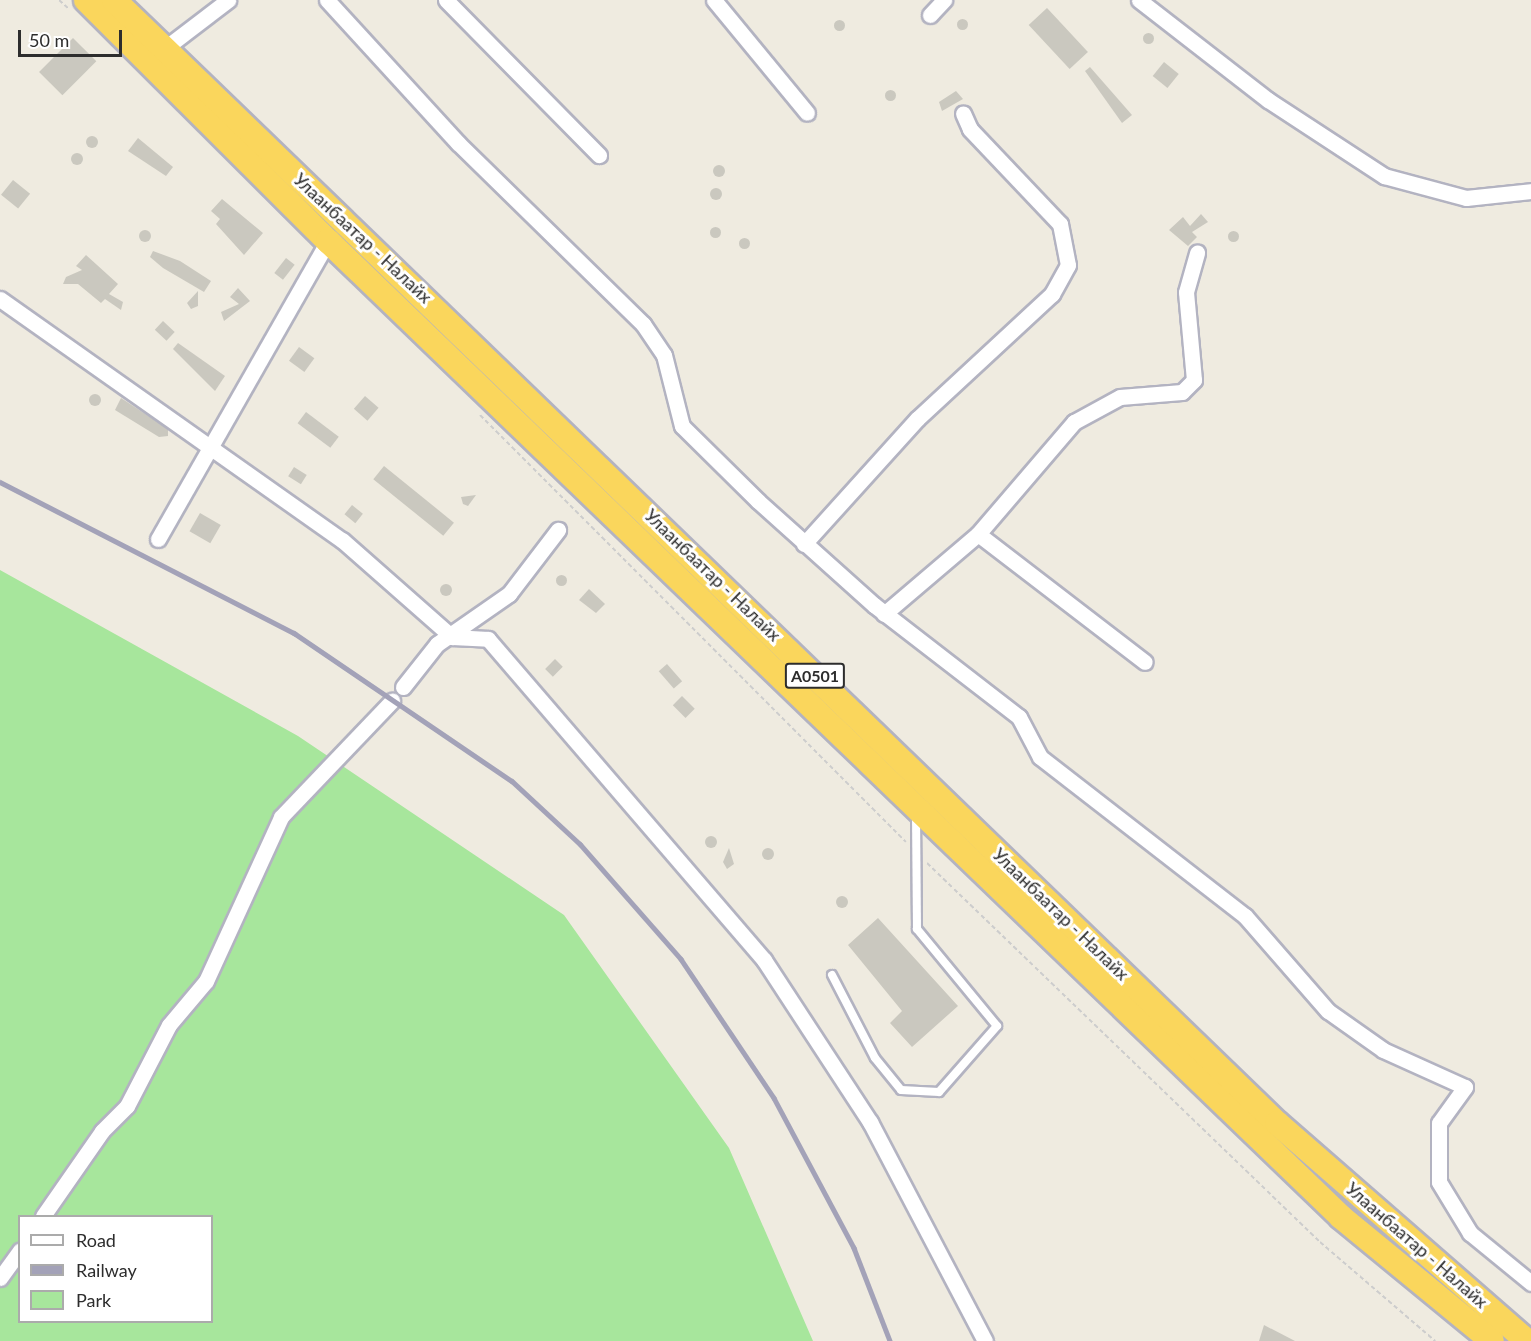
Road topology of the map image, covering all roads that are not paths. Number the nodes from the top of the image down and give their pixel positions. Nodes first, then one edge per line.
1 (114, 0) edge
2 (228, 0) edge
3 (327, 0) edge
4 (446, 0) edge
5 (714, 0) edge
6 (944, 0) edge
7 (1139, 0) edge
8 (81, 8) edge
9 (930, 15) dead end
10 (164, 49) junction
11 (807, 113) dead end
12 (963, 113) dead end
13 (599, 155) dead end
14 (1531, 192) edge
15 (328, 241) junction
16 (1197, 253) dead end
17 (0, 299) edge
18 (212, 444) junction
19 (558, 530) dead end
20 (978, 534) junction
21 (159, 538) dead end
22 (804, 544) junction
23 (885, 614) junction
24 (452, 637) junction
25 (1145, 662) dead end
26 (403, 687) dead end
27 (392, 701) dead end
28 (916, 806) junction
29 (832, 975) dead end
30 (44, 1215) edge
31 (18, 1253) edge
32 (0, 1278) edge
33 (1531, 1283) edge
34 (985, 1341) edge
35 (1492, 1341) edge
36 (1527, 1341) edge

1 - 10 highway, Улаанбаатар - Налайх / A0501
2 - 10 street
3 - 22 street
4 - 13 street
5 - 11 street
6 - 9 street
7 - 14 street
8 - 15 highway, Улаанбаатар - Налайх / A0501
10 - 36 highway, Улаанбаатар - Налайх / A0501
12 - 22 street
15 - 18 street
15 - 28 highway, Улаанбаатар - Налайх / A0501
16 - 20 street
17 - 18 street
18 - 21 street
18 - 24 street
19 - 24 street
20 - 23 street
20 - 25 street
22 - 23 street
23 - 33 street
24 - 26 street
24 - 34 street
27 - 30 street
28 - 29 lane
28 - 35 highway, Улаанбаатар - Налайх / A0501
31 - 32 street

